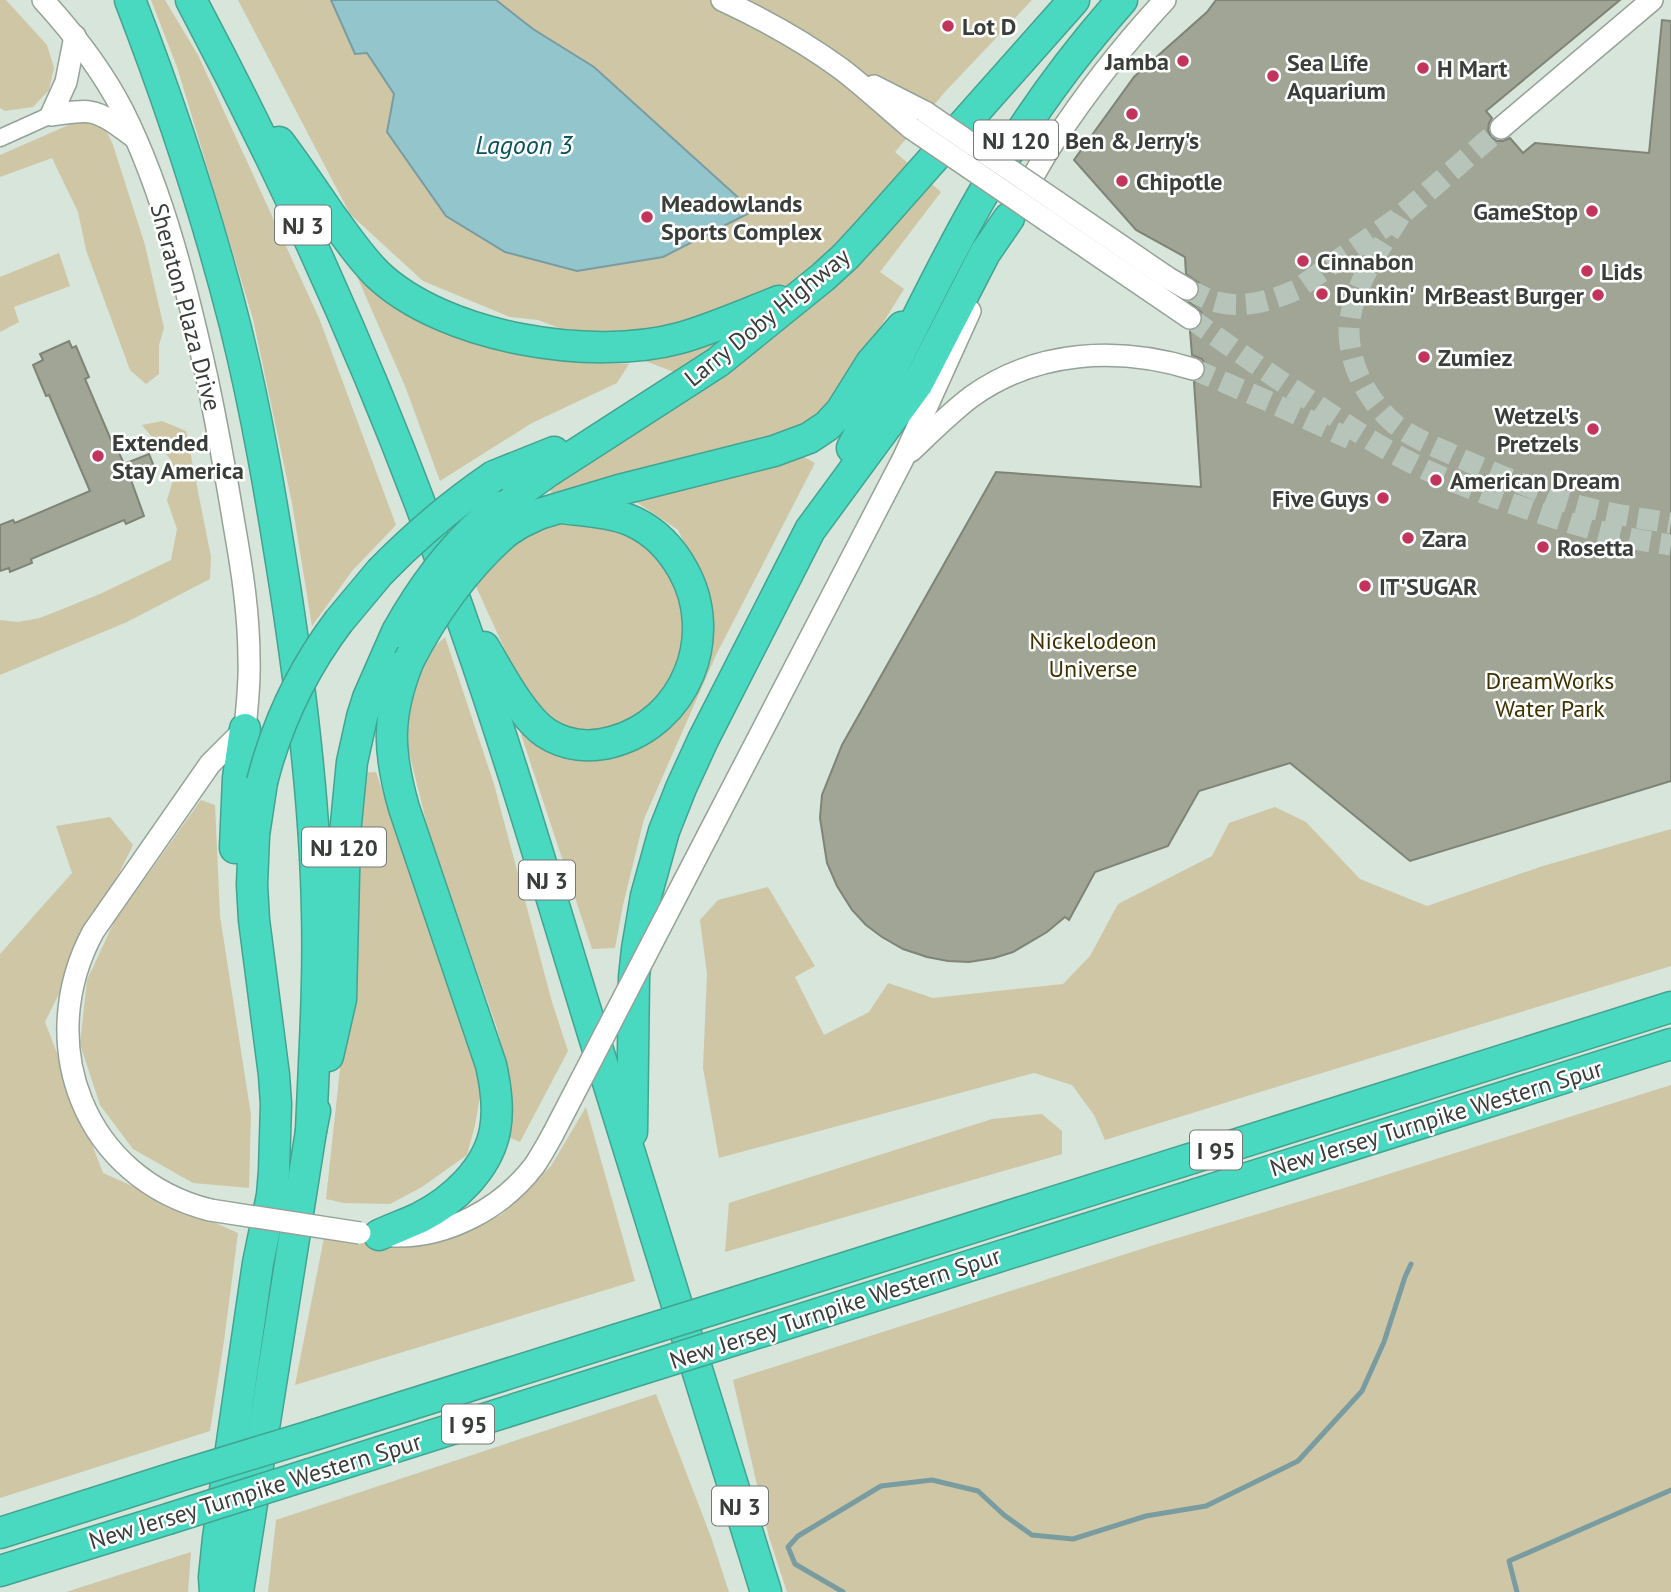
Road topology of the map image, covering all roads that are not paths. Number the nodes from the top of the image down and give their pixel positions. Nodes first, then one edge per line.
1 (43, 0) edge
2 (130, 0) edge
3 (191, 0) edge
4 (722, 0) edge
5 (1074, 0) edge
6 (1122, 0) edge
7 (1166, 0) edge
8 (1652, 0) edge
9 (75, 36) junction
10 (226, 67) junction
11 (51, 115) junction
12 (1501, 128) tunnel mouth
13 (0, 138) edge
14 (135, 138) junction
15 (1051, 211) junction
16 (1009, 218) junction
17 (1187, 289) tunnel mouth
18 (803, 293) junction
19 (930, 295) junction
20 (1189, 318) tunnel mouth
21 (1193, 369) tunnel mouth
22 (613, 429) junction
23 (904, 457) junction
24 (561, 508) junction
25 (503, 519) junction
26 (810, 530) junction
27 (457, 605) junction
28 (245, 729) junction
29 (1671, 1007) edge
30 (1671, 1044) edge
31 (311, 1130) junction
32 (632, 1157) junction
33 (369, 1234) junction
34 (258, 1263) junction
35 (137, 1490) junction
36 (0, 1511) edge
37 (0, 1533) edge
38 (117, 1535) junction
39 (0, 1572) edge
40 (0, 1589) edge
41 (215, 1592) edge
42 (238, 1592) edge
43 (766, 1592) edge

1 - 9 street, Sheraton Plaza Drive
2 - 31 highway
3 - 10 highway, NJ 3
4 - 15 street, bridge
5 - 18 highway, Larry Doby Highway / NJ 120
6 - 19 highway, NJ 120
7 - 16 street
8 - 12 street
9 - 11 street
9 - 14 street, Sheraton Plaza Drive
10 - 18 highway
10 - 27 highway, NJ 3
11 - 13 street
11 - 14 street
14 - 28 street, Sheraton Plaza Drive
15 - 17 street
15 - 20 street
16 - 23 street
16 - 26 highway
18 - 22 highway, Larry Doby Highway / NJ 120
19 - 24 highway
19 - 26 highway, NJ 120
21 - 23 street
22 - 25 highway, NJ 120
22 - 34 highway, bridge
23 - 33 street, bridge
24 - 25 highway
24 - 27 highway
25 - 31 highway, NJ 120, bridge
25 - 33 highway, bridge
26 - 32 highway, NJ 120
27 - 32 highway, NJ 3
28 - 33 street, bridge
28 - 34 highway
29 - 35 highway, New Jersey Turnpike Western Spur / I 95, bridge
30 - 38 highway, New Jersey Turnpike Western Spur / I 95, bridge
31 - 42 highway
32 - 43 highway, NJ 3
34 - 41 highway
35 - 36 highway
35 - 37 highway, New Jersey Turnpike Western Spur / I 95
38 - 39 highway, New Jersey Turnpike Western Spur / I 95
38 - 40 highway

